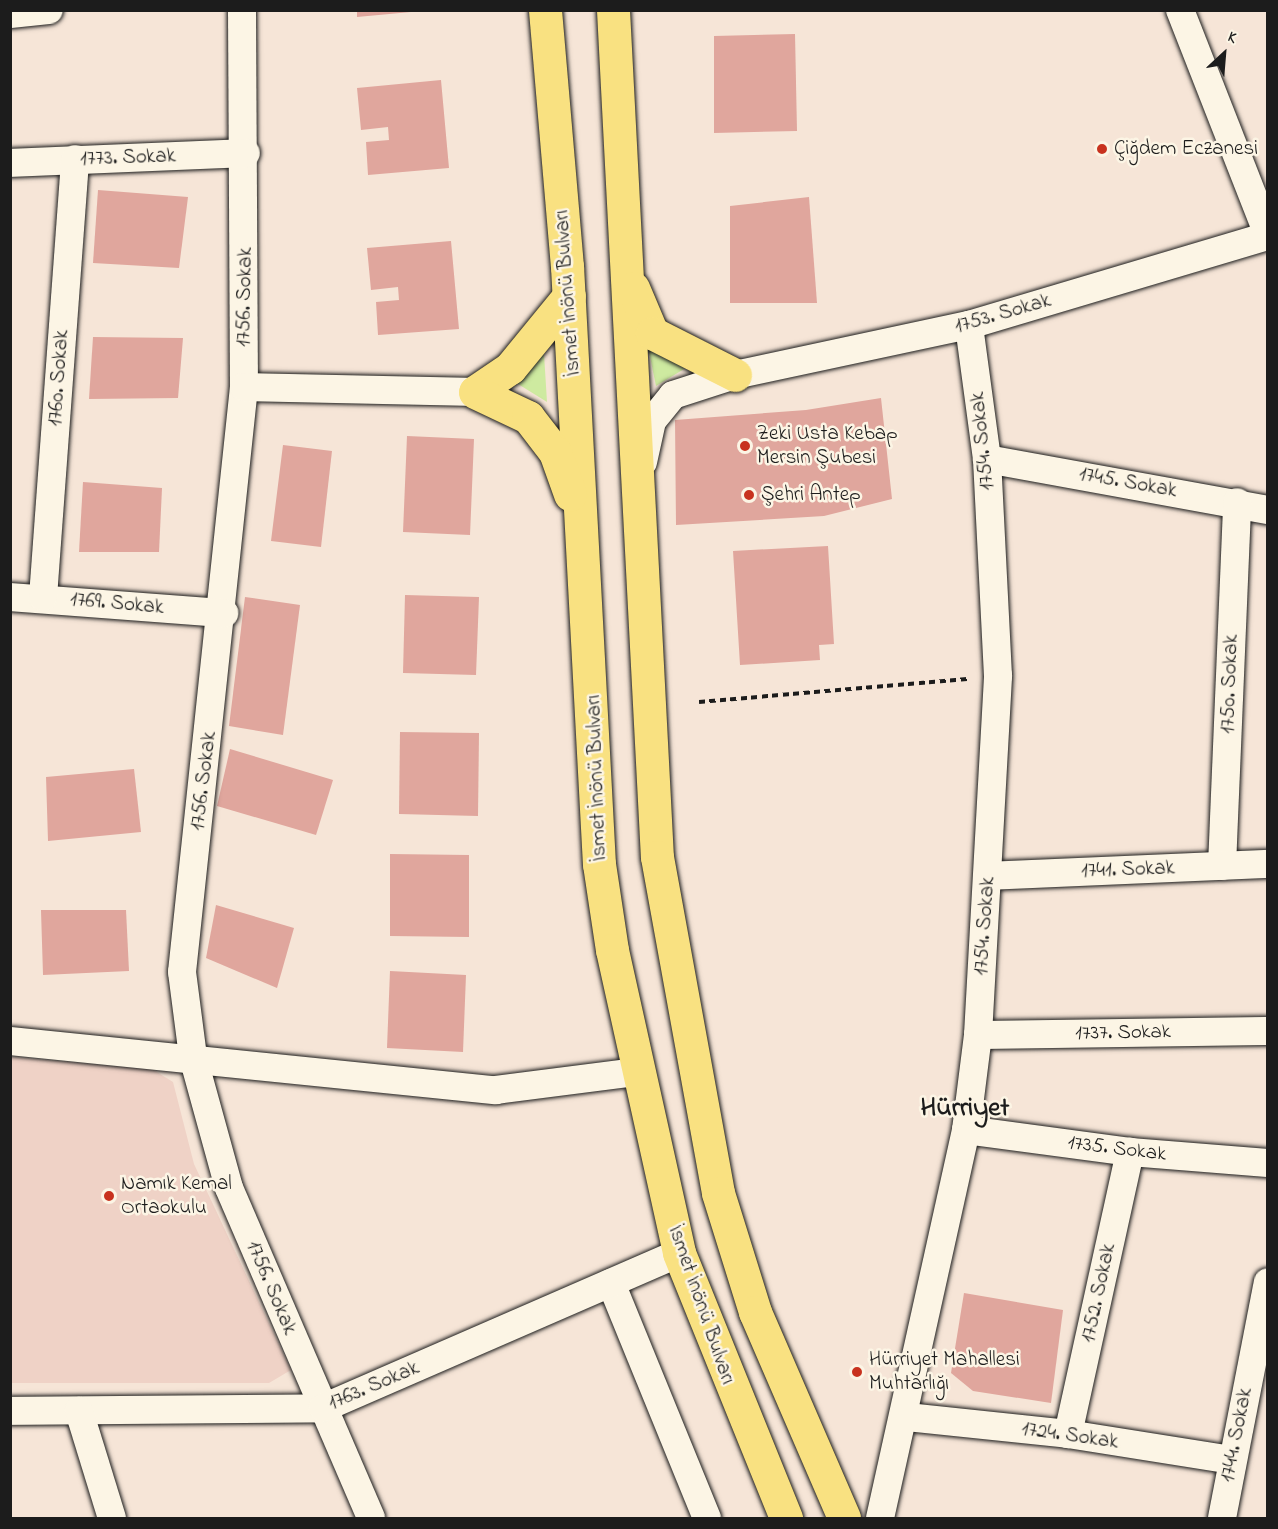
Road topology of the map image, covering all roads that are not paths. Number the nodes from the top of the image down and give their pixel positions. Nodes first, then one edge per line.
1 (49, 10) edge
2 (242, 10) edge
3 (545, 10) edge
4 (613, 10) edge
5 (1180, 10) edge
6 (10, 14) edge
7 (246, 153) junction
8 (75, 159) junction
9 (10, 163) edge
10 (1268, 235) edge
11 (625, 266) junction
12 (569, 296) junction
13 (969, 325) junction
14 (735, 375) junction
15 (244, 387) junction
16 (475, 392) junction
17 (987, 459) junction
18 (635, 480) junction
19 (1237, 502) junction
20 (1268, 510) edge
21 (581, 526) junction
22 (10, 597) edge
23 (43, 597) junction
24 (224, 613) junction
25 (1268, 864) edge
26 (1222, 866) junction
27 (988, 876) junction
28 (1268, 1031) edge
29 (978, 1035) junction
30 (10, 1041) edge
31 (193, 1057) junction
32 (637, 1072) junction
33 (966, 1130) junction
34 (1130, 1152) junction
35 (1268, 1163) edge
36 (679, 1253) junction
37 (1268, 1282) edge
38 (611, 1283) junction
39 (323, 1408) junction
40 (10, 1411) edge
41 (80, 1411) junction
42 (907, 1417) junction
43 (1068, 1434) junction
44 (1232, 1460) junction
45 (112, 1518) edge
46 (371, 1518) edge
47 (707, 1518) edge
48 (786, 1518) edge
49 (844, 1518) edge
50 (880, 1518) edge
51 (1222, 1518) edge

1 - 6 street
2 - 7 street, 1756. Sokak
3 - 12 main road, İsmet İnönü Bulvarı
4 - 11 main road
5 - 10 street
7 - 8 street, 1773. Sokak
7 - 15 street, 1756. Sokak
8 - 9 street, 1773. Sokak
8 - 23 street, 1760. Sokak
10 - 13 street, 1753. Sokak
11 - 14 main road
11 - 18 main road
12 - 16 main road
12 - 21 main road, İsmet İnönü Bulvarı
13 - 14 street, 1753. Sokak
13 - 17 street, 1754. Sokak
14 - 18 street, 1753. Sokak
15 - 16 street
15 - 24 street, 1756. Sokak
16 - 21 main road
17 - 19 street, 1745. Sokak
17 - 27 street, 1754. Sokak
18 - 49 main road
19 - 20 street, 1745. Sokak
19 - 26 street, 1750. Sokak
21 - 32 main road, İsmet İnönü Bulvarı
22 - 23 street, 1769. Sokak
23 - 24 street, 1769. Sokak
24 - 31 street, 1756. Sokak
25 - 26 street, 1741. Sokak
26 - 27 street, 1741. Sokak
27 - 29 street, 1754. Sokak
28 - 29 street, 1737. Sokak
29 - 33 street, 1754. Sokak
30 - 31 street
31 - 32 street
31 - 39 street, 1756. Sokak
32 - 36 main road, İsmet İnönü Bulvarı
33 - 34 street, 1735. Sokak
33 - 42 street, 1754. Sokak
34 - 35 street, 1735. Sokak
34 - 43 street, 1752. Sokak
36 - 38 street, 1763. Sokak
36 - 48 main road, İsmet İnönü Bulvarı
37 - 44 street, 1744. Sokak
38 - 39 street, 1763. Sokak
38 - 47 street
39 - 41 street, 1763. Sokak
39 - 46 street, 1756. Sokak
40 - 41 street, 1763. Sokak
41 - 45 street
42 - 43 street, 1724. Sokak
42 - 50 street, 1754. Sokak
43 - 44 street, 1724. Sokak
44 - 51 street, 1744. Sokak

